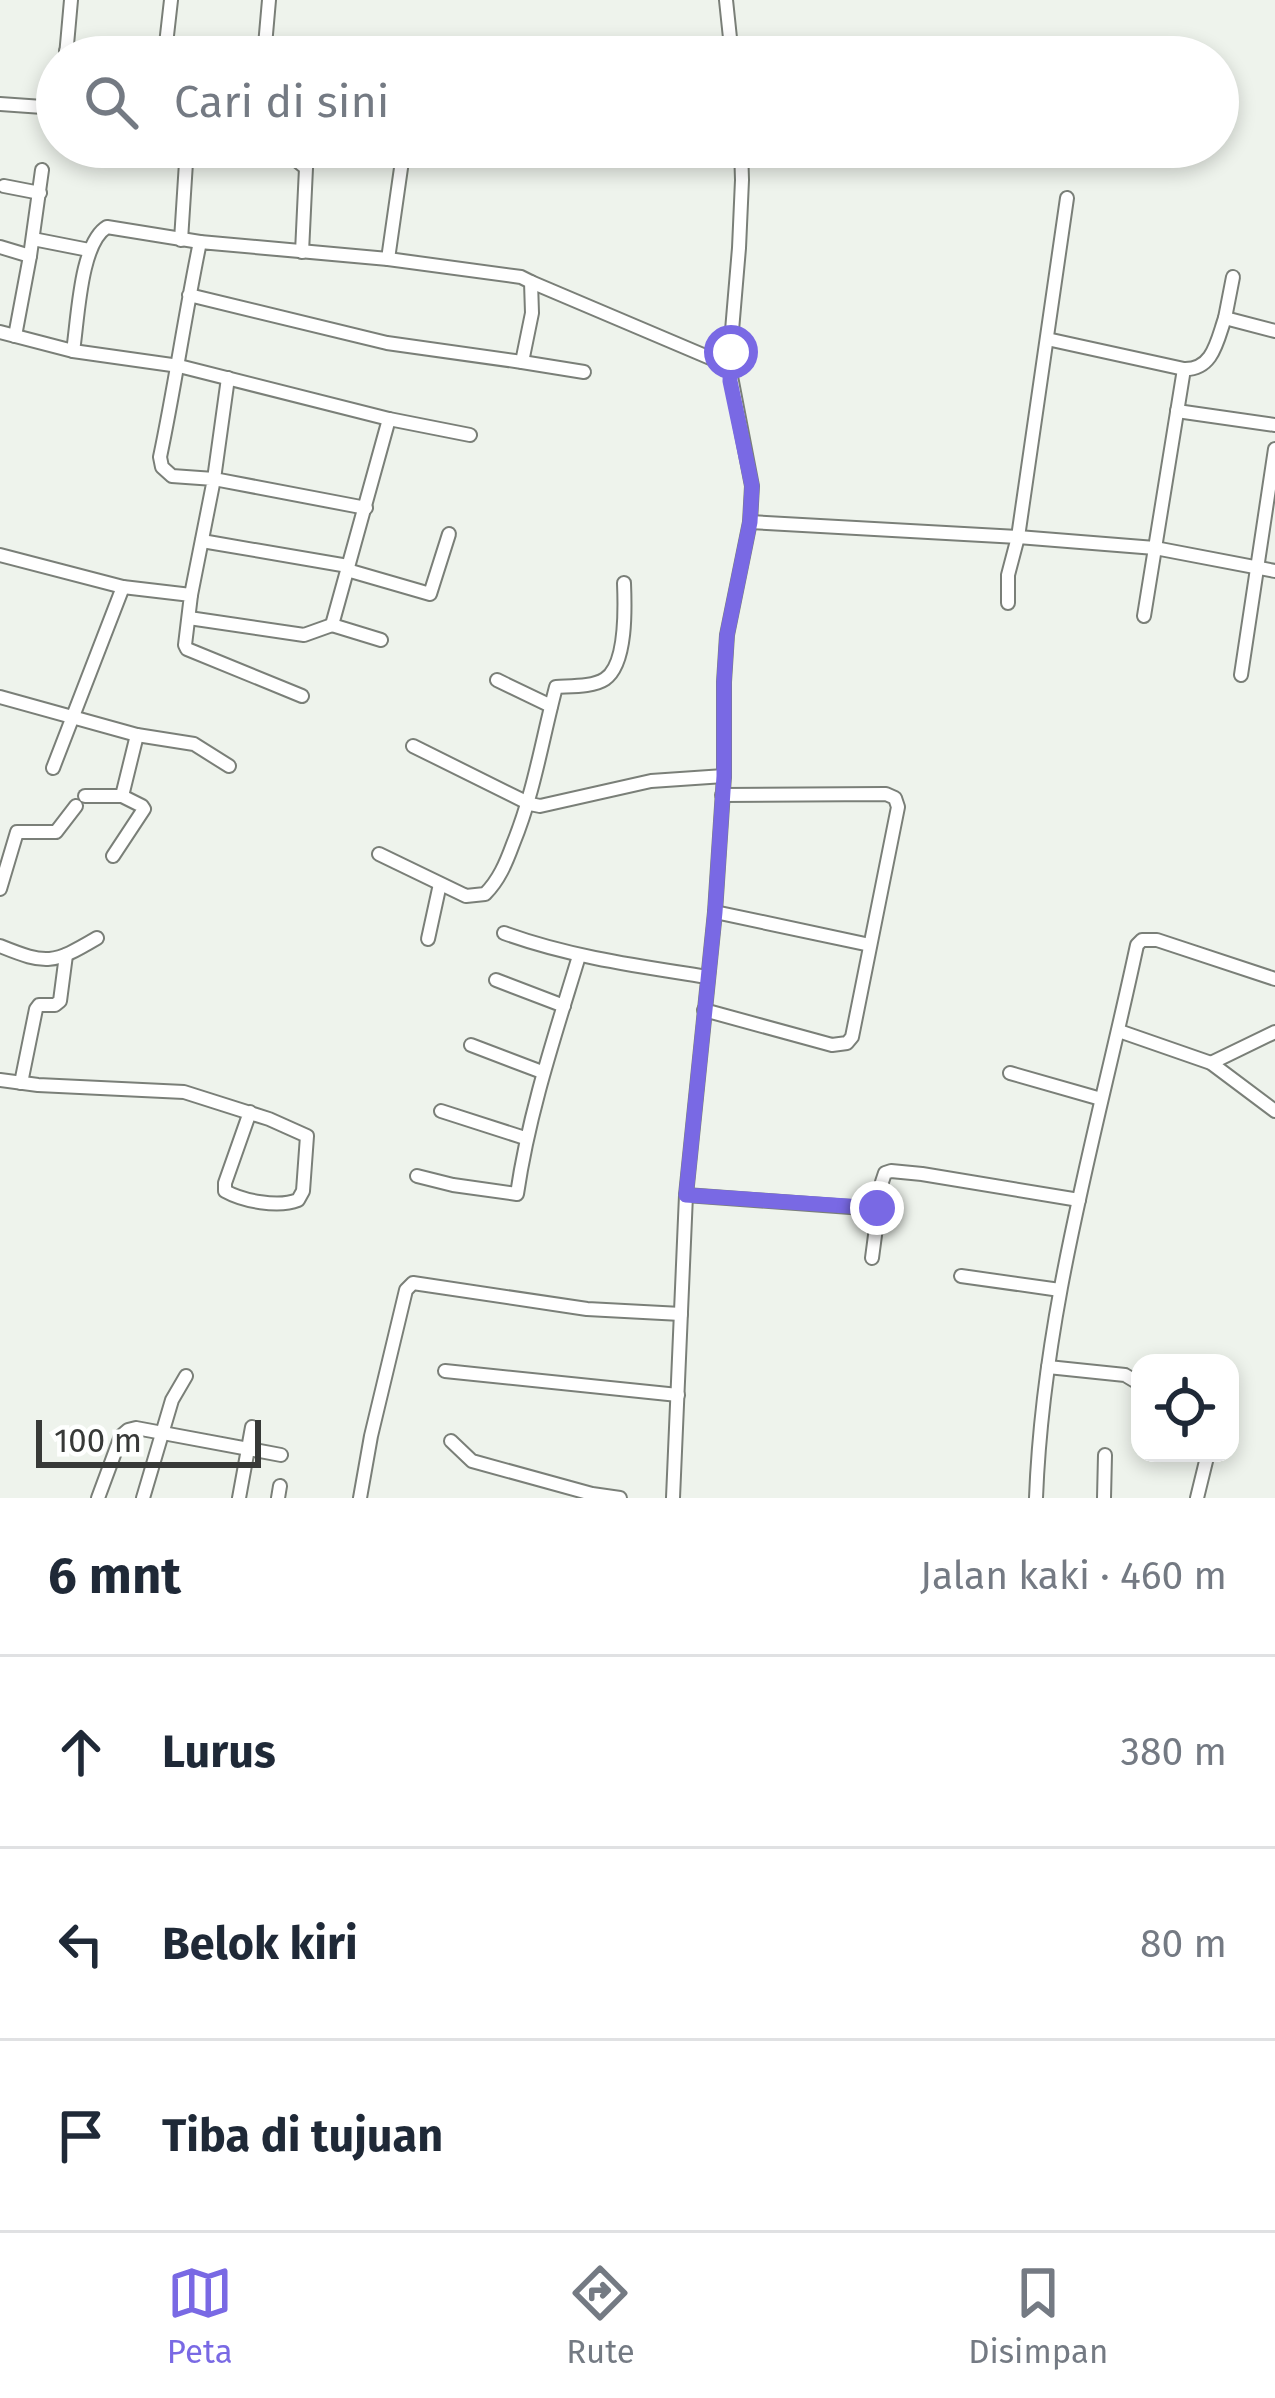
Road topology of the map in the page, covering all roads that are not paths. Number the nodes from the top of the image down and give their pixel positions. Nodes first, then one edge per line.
1 (71, 0) edge
2 (171, 0) edge
3 (269, 0) edge
4 (726, 0) edge
5 (68, 36) edge
6 (167, 36) edge
7 (266, 36) edge
8 (730, 36) edge
9 (0, 104) edge
10 (36, 107) edge
11 (186, 168) edge
12 (306, 168) edge
13 (401, 168) edge
14 (741, 168) edge
15 (42, 170) dead end
16 (4, 186) dead end
17 (40, 193) junction
18 (1067, 198) dead end
19 (33, 239) junction
20 (181, 240) junction
21 (200, 242) junction
22 (0, 248) edge
23 (89, 250) junction
24 (302, 252) junction
25 (31, 256) junction
26 (388, 259) junction
27 (1233, 278) dead end
28 (531, 282) junction
29 (189, 295) junction
30 (1225, 318) junction
31 (1275, 331) edge
32 (0, 332) edge
33 (15, 336) junction
34 (1047, 339) junction
35 (73, 351) junction
36 (522, 362) junction
37 (179, 366) junction
38 (729, 366) junction
39 (1184, 369) junction
40 (584, 372) dead end
41 (228, 378) junction
42 (1178, 411) junction
43 (389, 419) junction
44 (1275, 425) edge
45 (470, 435) dead end
46 (1275, 449) edge
47 (214, 479) junction
48 (366, 508) junction
49 (750, 522) junction
50 (449, 534) dead end
51 (1018, 537) junction
52 (202, 541) junction
53 (1156, 548) junction
54 (0, 555) edge
55 (348, 568) junction
56 (1255, 568) junction
57 (1275, 571) edge
58 (624, 583) dead end
59 (123, 587) junction
60 (191, 595) junction
61 (1008, 603) dead end
62 (1144, 616) dead end
63 (189, 618) junction
64 (332, 625) junction
65 (381, 640) dead end
66 (1241, 675) dead end
67 (497, 680) dead end
68 (302, 696) dead end
69 (0, 697) edge
70 (551, 706) junction
71 (73, 716) junction
72 (137, 735) junction
73 (413, 746) dead end
74 (229, 766) dead end
75 (53, 768) dead end
76 (724, 776) junction
77 (722, 795) junction
78 (122, 796) junction
79 (530, 804) junction
80 (0, 826) edge
81 (16, 832) junction
82 (379, 854) dead end
83 (113, 856) dead end
84 (440, 884) junction
85 (0, 890) edge
86 (715, 912) junction
87 (504, 933) dead end
88 (97, 938) dead end
89 (428, 939) dead end
90 (0, 946) edge
91 (870, 946) junction
92 (66, 955) junction
93 (578, 956) junction
94 (708, 977) junction
95 (1275, 979) edge
96 (496, 980) dead end
97 (564, 1006) junction
98 (704, 1010) junction
99 (1119, 1030) junction
100 (1275, 1032) edge
101 (471, 1045) dead end
102 (1211, 1063) junction
103 (542, 1072) junction
104 (1010, 1073) dead end
105 (0, 1080) edge
106 (21, 1083) junction
107 (1101, 1099) junction
108 (441, 1111) dead end
109 (1275, 1111) edge
110 (250, 1112) junction
111 (525, 1138) junction
112 (417, 1176) dead end
113 (517, 1194) junction
114 (686, 1195) junction
115 (534, 1197) dead end
116 (1079, 1200) junction
117 (877, 1208) junction
118 (872, 1258) dead end
119 (962, 1276) dead end
120 (1060, 1290) junction
121 (681, 1314) junction
122 (1048, 1367) junction
123 (445, 1371) dead end
124 (186, 1376) dead end
125 (1131, 1379) edge
126 (678, 1396) junction
127 (252, 1427) dead end
128 (163, 1433) junction
129 (451, 1441) dead end
130 (248, 1449) junction
131 (1105, 1455) dead end
132 (281, 1456) dead end
133 (1206, 1462) edge
134 (98, 1498) edge
135 (143, 1498) edge
136 (239, 1498) edge
137 (360, 1498) edge
138 (620, 1498) edge
139 (673, 1498) edge
140 (1036, 1498) edge
141 (1104, 1498) edge
142 (1197, 1498) edge

1 - 5 street
2 - 6 street
3 - 7 street
4 - 8 street
9 - 10 street
11 - 20 street
12 - 24 street
13 - 26 street
14 - 38 street
15 - 17 street
16 - 17 street
17 - 19 street
18 - 34 street
19 - 23 street
19 - 25 street
20 - 21 street
20 - 23 street
21 - 24 street
21 - 29 street
22 - 25 street
23 - 35 street
24 - 26 street
25 - 33 street
26 - 28 street
27 - 30 street
28 - 36 street
28 - 38 street
29 - 36 street
29 - 37 street
30 - 31 street
30 - 39 street
32 - 33 street
33 - 35 street
34 - 39 street
34 - 51 street
35 - 37 street
36 - 40 street
37 - 41 street
37 - 47 street
38 - 49 street
39 - 42 street
41 - 43 street
41 - 47 street
42 - 44 street
42 - 53 street
43 - 45 street
43 - 48 street
46 - 56 street
47 - 48 street
47 - 52 street
48 - 55 street
49 - 51 street
49 - 76 street
50 - 55 street
51 - 53 street
51 - 61 street
52 - 55 street
52 - 60 street
53 - 56 street
53 - 62 street
54 - 59 street
55 - 64 street
56 - 57 street
56 - 66 street
58 - 70 street
59 - 60 street
59 - 71 street
60 - 63 street
63 - 64 street
63 - 68 street
64 - 65 street
67 - 70 street
69 - 71 street
70 - 79 street
71 - 72 street
71 - 75 street
72 - 74 street
72 - 78 street
73 - 79 street
76 - 77 street
76 - 79 street
77 - 86 street
77 - 91 street
78 - 81 street
78 - 83 street
79 - 84 street
80 - 81 street
81 - 85 street
82 - 84 street
84 - 89 street
86 - 91 street
86 - 94 street
87 - 93 street
88 - 92 street
90 - 92 street
91 - 98 street
92 - 106 street
93 - 94 street
93 - 97 street
94 - 98 street
95 - 99 street
96 - 97 street
97 - 103 street
98 - 114 street
99 - 102 street
99 - 107 street
100 - 102 street
101 - 103 street
102 - 109 street
103 - 111 street
104 - 107 street
105 - 106 street
106 - 110 street
107 - 116 street
108 - 111 street
110 - 110 street
111 - 113 street
112 - 113 street
113 - 115 street
114 - 117 street
114 - 121 street
116 - 117 street
116 - 120 street
117 - 118 street
119 - 120 street
120 - 122 street
121 - 126 street
121 - 137 street
122 - 125 street
122 - 140 street
123 - 126 street
124 - 128 street
126 - 139 street
127 - 130 street
128 - 130 street
128 - 134 street
128 - 135 street
129 - 138 street
130 - 132 street
130 - 136 street
131 - 141 street
133 - 142 street

